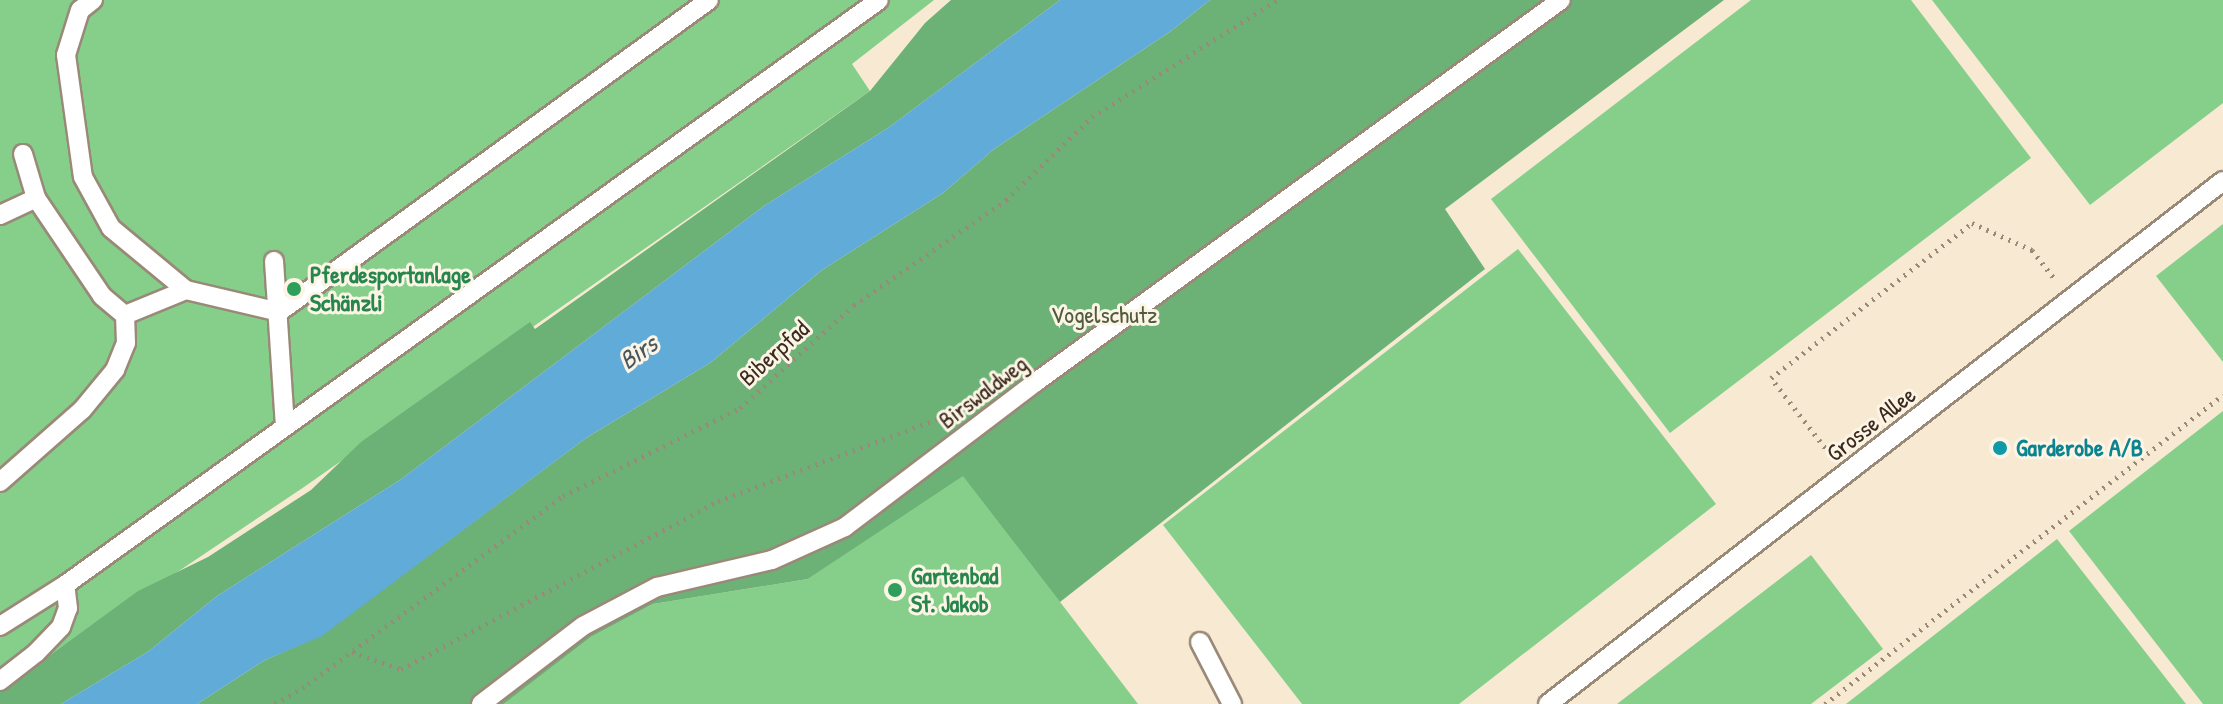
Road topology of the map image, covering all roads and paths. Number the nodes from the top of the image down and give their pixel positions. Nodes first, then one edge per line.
1 (93, 0) edge
2 (709, 0) edge
3 (879, 0) edge
4 (1277, 0) edge
5 (1561, 0) edge
6 (23, 154) dead end
7 (2223, 181) edge
8 (36, 198) junction
9 (0, 215) edge
10 (274, 261) dead end
11 (186, 290) junction
12 (2071, 299) junction
13 (279, 312) junction
14 (125, 315) junction
15 (2223, 395) edge
16 (950, 415) dead end
17 (285, 426) junction
18 (1845, 474) junction
19 (0, 482) edge
20 (65, 585) junction
21 (0, 626) edge
22 (1200, 642) dead end
23 (352, 652) junction
24 (0, 681) edge
25 (275, 704) edge
26 (481, 704) edge
27 (1232, 704) edge
28 (1548, 704) edge
29 (1825, 704) edge

1 - 11 lane
2 - 13 lane
3 - 17 lane
4 - 23 path, Biberpfad
5 - 26 lane, Birswaldweg
6 - 8 lane
7 - 12 lane, Grosse Allee
8 - 9 lane
8 - 14 lane
10 - 13 lane
11 - 13 lane
11 - 14 lane
12 - 18 lane, Grosse Allee
12 - 18 path
13 - 17 lane
14 - 19 lane
15 - 29 path
16 - 23 path
17 - 20 lane
18 - 28 lane, Grosse Allee
20 - 21 lane
20 - 24 lane
22 - 27 lane
23 - 25 path, Biberpfad

